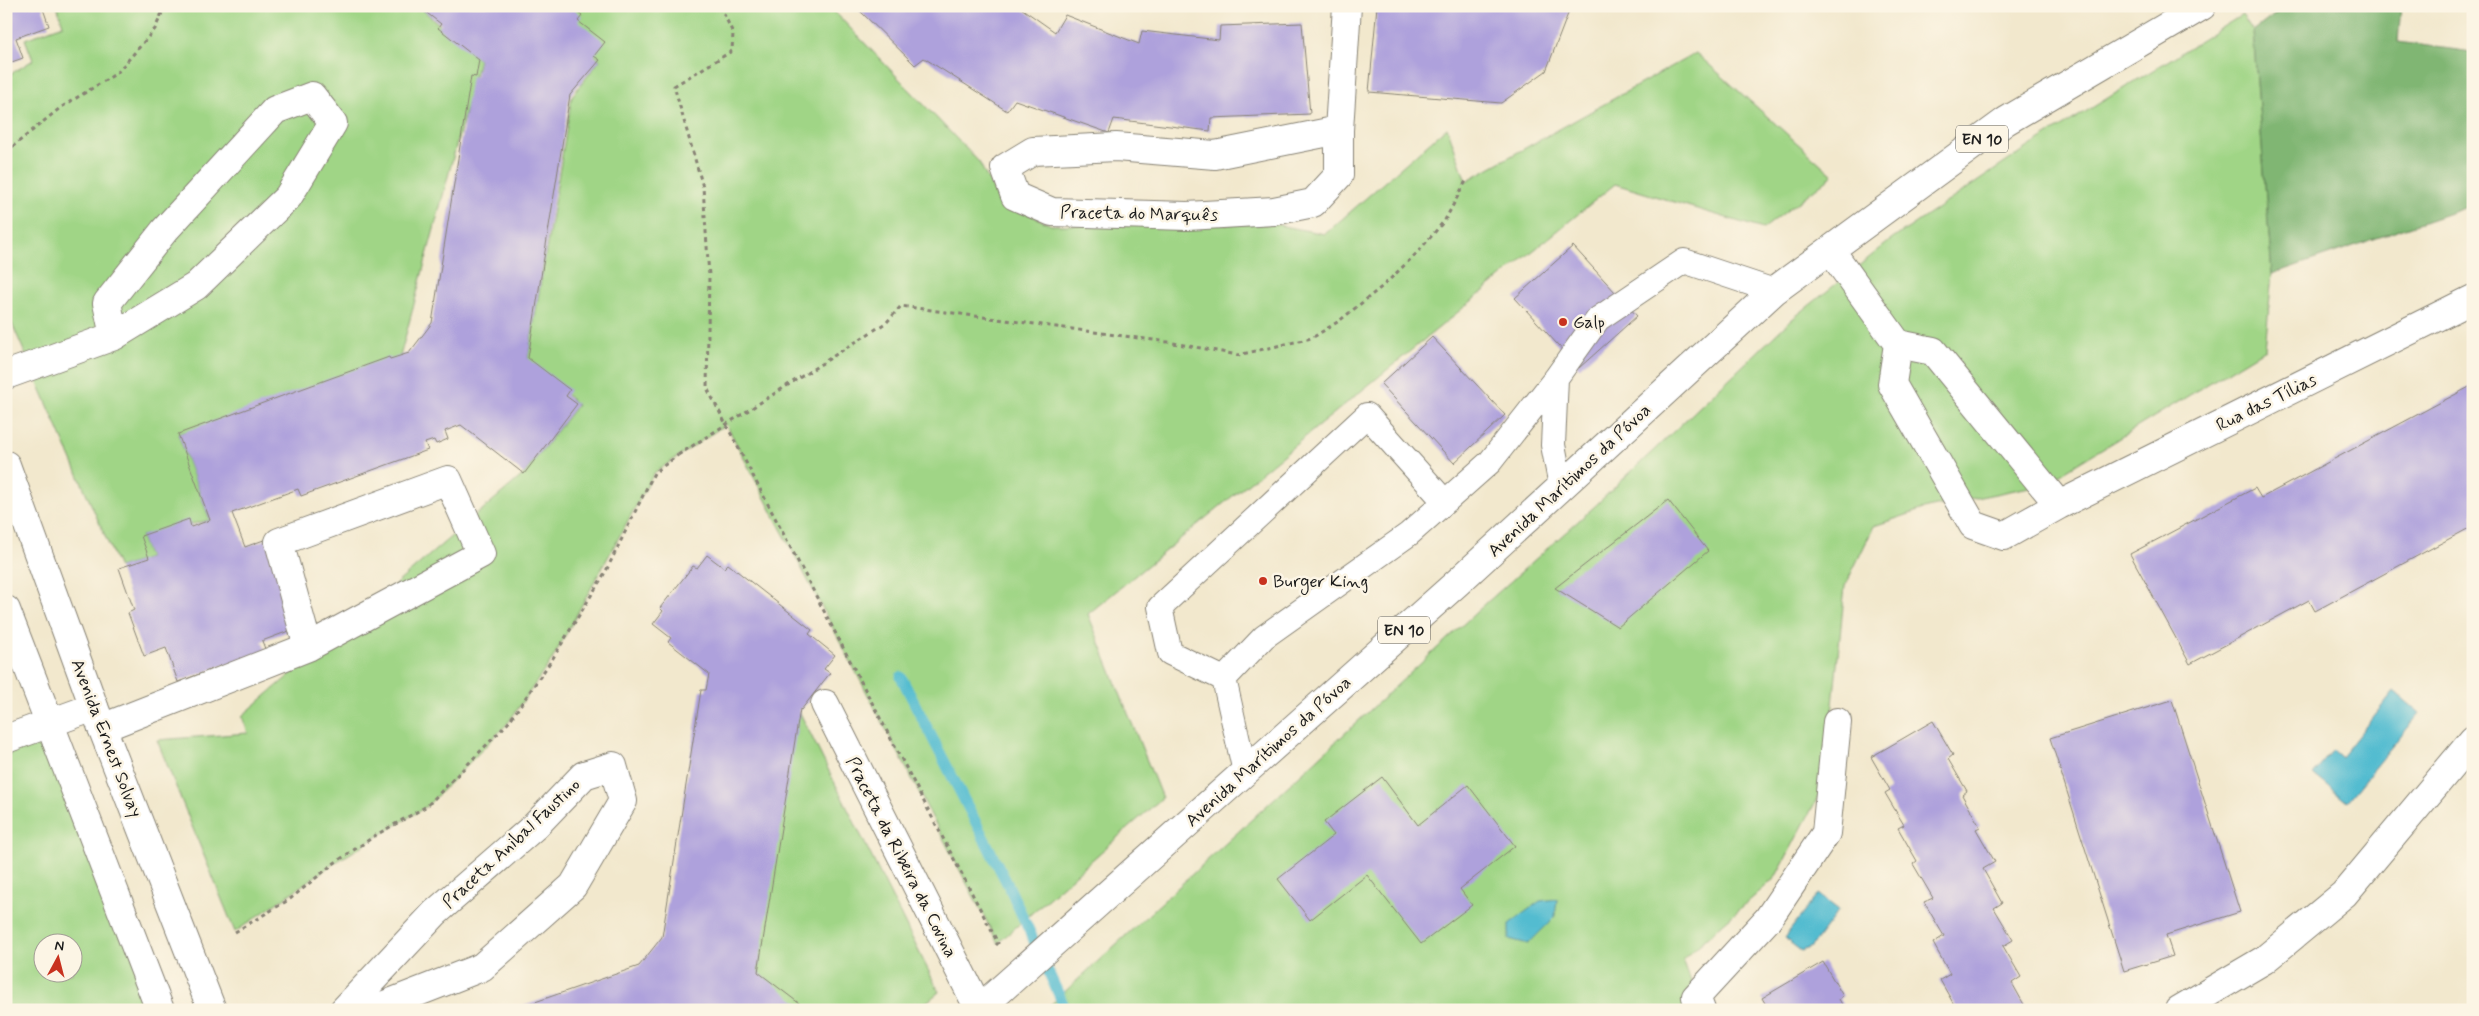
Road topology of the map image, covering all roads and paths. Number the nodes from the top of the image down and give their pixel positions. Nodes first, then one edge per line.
1 (165, 6) edge
2 (720, 6) edge
3 (1348, 6) edge
4 (2202, 6) edge
5 (1339, 130) junction
6 (6, 152) edge
7 (1466, 181) dead end
8 (1831, 251) junction
9 (1774, 291) junction
10 (2473, 299) edge
11 (114, 336) junction
12 (1898, 344) junction
13 (6, 375) edge
14 (1556, 378) junction
15 (6, 465) edge
16 (1561, 486) junction
17 (1445, 502) junction
18 (2060, 505) junction
19 (6, 610) edge
20 (308, 647) junction
21 (1224, 679) junction
22 (825, 704) dead end
23 (98, 718) junction
24 (1836, 722) dead end
25 (51, 723) junction
26 (6, 739) edge
27 (2473, 740) edge
28 (1245, 772) junction
29 (235, 932) dead end
30 (962, 976) junction
31 (978, 1009) edge
32 (160, 1010) edge
33 (212, 1010) edge
34 (344, 1010) edge
35 (372, 1010) edge
36 (1701, 1010) edge
37 (2179, 1010) edge

1 - 6 path
2 - 30 path
3 - 5 street, Praceta do Marquês
4 - 8 street, Avenida Marítimos da Póvoa / EN 10
5 - 5 street, Praceta do Marquês
7 - 29 path, bridge
8 - 9 street, Avenida Marítimos da Póvoa / EN 10
8 - 12 street
9 - 14 lane
9 - 16 street, Avenida Marítimos da Póvoa / EN 10
10 - 18 street, Rua das Tílias
11 - 11 street
11 - 13 street
12 - 18 street
12 - 18 street, Rua das Tílias
14 - 16 lane
14 - 17 lane
15 - 23 street, Avenida Ernest Solvay
16 - 28 street, Avenida Marítimos da Póvoa / EN 10
17 - 21 lane
17 - 21 lane
19 - 25 street
20 - 20 street
20 - 23 street
21 - 28 lane
22 - 30 street, Praceta da Ribeira da Covina
23 - 25 street
23 - 33 street, Avenida Ernest Solvay
24 - 36 street
25 - 26 street
25 - 32 street
27 - 37 street
28 - 31 street, Avenida Marítimos da Póvoa / EN 10
30 - 31 street, Praceta da Ribeira da Covina
34 - 35 street, Praceta Anibal Faustino

